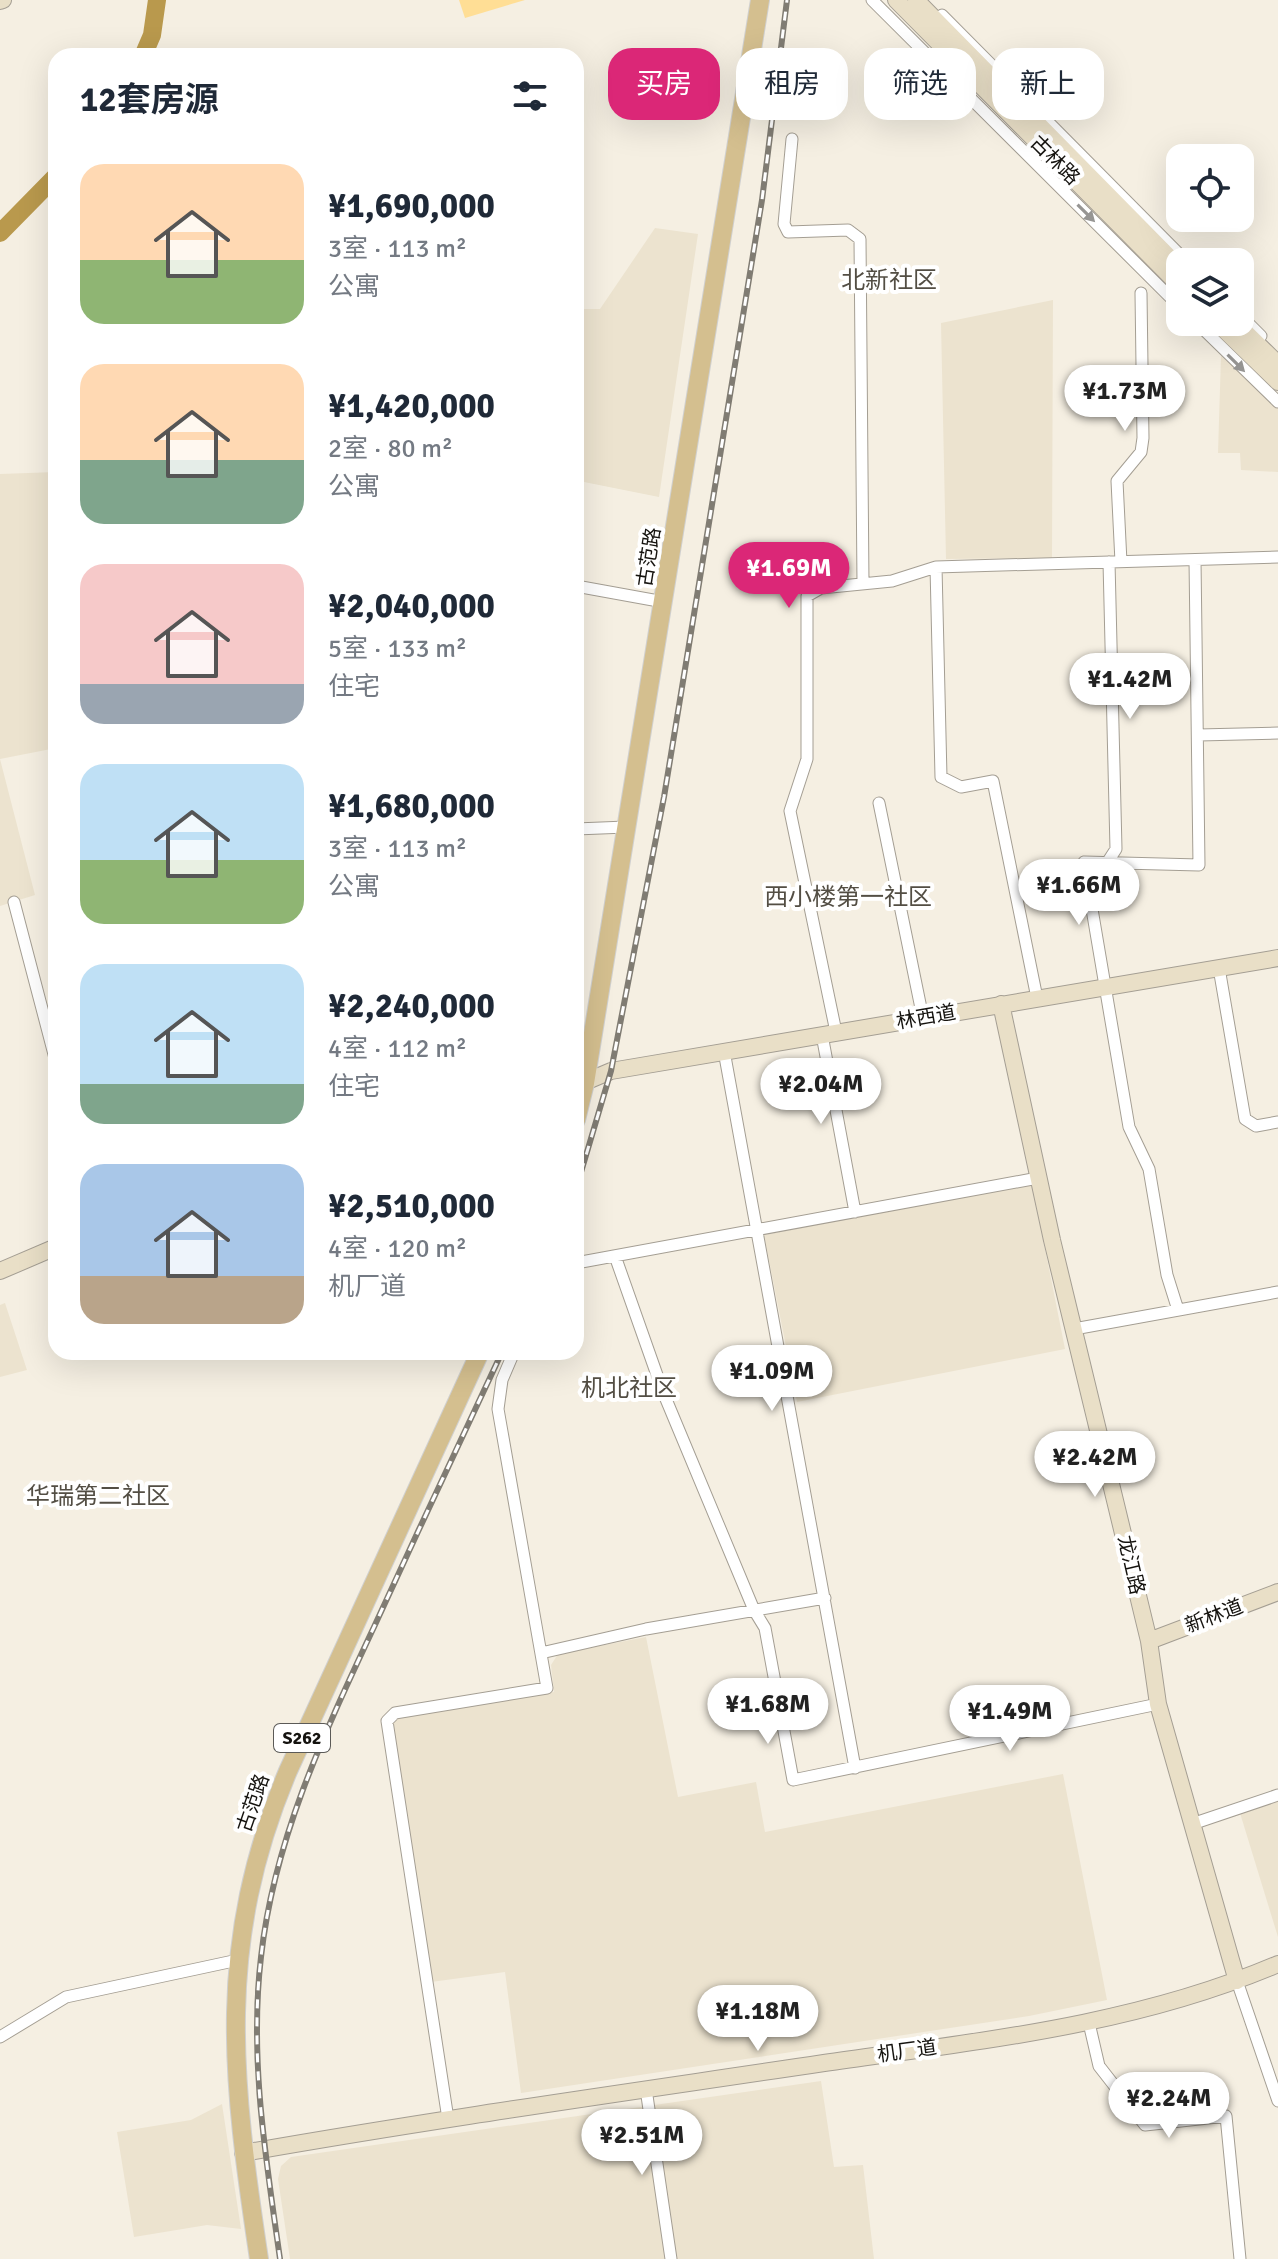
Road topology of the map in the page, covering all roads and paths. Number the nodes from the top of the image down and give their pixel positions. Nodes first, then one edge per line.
1 (760, 0) edge
2 (872, 0) edge
3 (896, 0) edge
4 (916, 0) edge
5 (927, 0) edge
6 (792, 139) dead end
7 (1173, 248) edge
8 (1166, 254) edge
9 (1166, 272) edge
10 (1141, 293) dead end
11 (1166, 293) edge
12 (1254, 329) edge
13 (1210, 336) edge
14 (1230, 336) edge
15 (1249, 336) edge
16 (1278, 353) edge
17 (1278, 364) edge
18 (1278, 382) edge
19 (1278, 402) edge
20 (1278, 557) edge
21 (1195, 560) junction
22 (1115, 562) junction
23 (936, 567) junction
24 (863, 584) junction
25 (584, 587) edge
26 (664, 602) junction
27 (1278, 733) edge
28 (1199, 735) junction
29 (879, 803) dead end
30 (626, 827) junction
31 (584, 829) edge
32 (1105, 866) junction
33 (14, 902) dead end
34 (1278, 958) edge
35 (1219, 968) junction
36 (1105, 987) junction
37 (1037, 998) junction
38 (1001, 1004) junction
39 (923, 1018) junction
40 (48, 1032) edge
41 (829, 1034) junction
42 (724, 1051) junction
43 (584, 1062) edge
44 (584, 1082) edge
45 (1278, 1122) edge
46 (1038, 1178) junction
47 (855, 1212) junction
48 (757, 1230) junction
49 (48, 1250) edge
50 (615, 1256) junction
51 (584, 1262) edge
52 (0, 1271) edge
53 (1278, 1292) edge
54 (1178, 1310) junction
55 (1074, 1329) junction
56 (476, 1360) edge
57 (511, 1360) edge
58 (1278, 1592) edge
59 (825, 1598) junction
60 (754, 1610) junction
61 (1149, 1641) junction
62 (541, 1653) junction
63 (1158, 1704) junction
64 (855, 1768) junction
65 (1278, 1795) edge
66 (1195, 1823) junction
67 (238, 1960) junction
68 (1278, 1964) edge
69 (1237, 1981) junction
70 (1089, 2023) junction
71 (0, 2037) edge
72 (646, 2089) junction
73 (1278, 2101) edge
74 (448, 2119) junction
75 (243, 2153) junction
76 (259, 2259) edge
77 (671, 2259) edge
78 (1240, 2259) edge

1 - 26 main road, 古范路
2 -> 11 street
3 - 9 street, 古林路
4 - 8 street, 古林路
5 - 7 street
6 - 24 street
10 - 22 street
12 - 16 street
13 -> 19 street
14 - 18 street
15 - 17 street
20 - 21 street
21 - 22 street
21 - 28 street
22 - 23 street
22 - 32 street
23 - 24 street
23 - 37 street
24 - 41 street
25 - 26 street
26 - 30 main road, 古范路
27 - 28 street
28 - 32 street
29 - 39 street
30 - 31 street
30 - 43 main road, 古范路
32 - 36 street
33 - 40 street
34 - 35 street, 林西道
35 - 36 street, 林西道
35 - 45 street
36 - 37 street, 林西道
36 - 54 street
37 - 38 street, 林西道
38 - 39 street, 林西道
38 - 46 street, 龙江路
39 - 41 street, 林西道
41 - 42 street, 林西道
41 - 47 street
42 - 44 street, 林西道
42 - 48 street
46 - 47 street
46 - 55 street, 龙江路
47 - 48 street
48 - 50 street
48 - 59 street
49 - 52 street
50 - 51 street
50 - 60 street
53 - 54 street
54 - 55 street
55 - 61 street, 龙江路
56 - 67 main road, 古范路 / S262
57 - 62 street
58 - 61 street, 新林道
59 - 60 street
59 - 64 street
60 - 62 street
60 - 64 street
61 - 63 street, 龙江路
62 - 74 street
63 - 64 street
63 - 66 street, 龙江路
65 - 66 street
66 - 69 street, 龙江路
67 - 71 street
67 - 75 main road, 古范路 / S262
68 - 69 street, 机厂道
69 - 70 street, 机厂道
69 - 73 street
70 - 72 street, 机厂道
70 - 78 street
72 - 74 street, 机厂道
72 - 77 street
74 - 75 street, 机厂道
75 - 76 main road, 古范路 / S262

